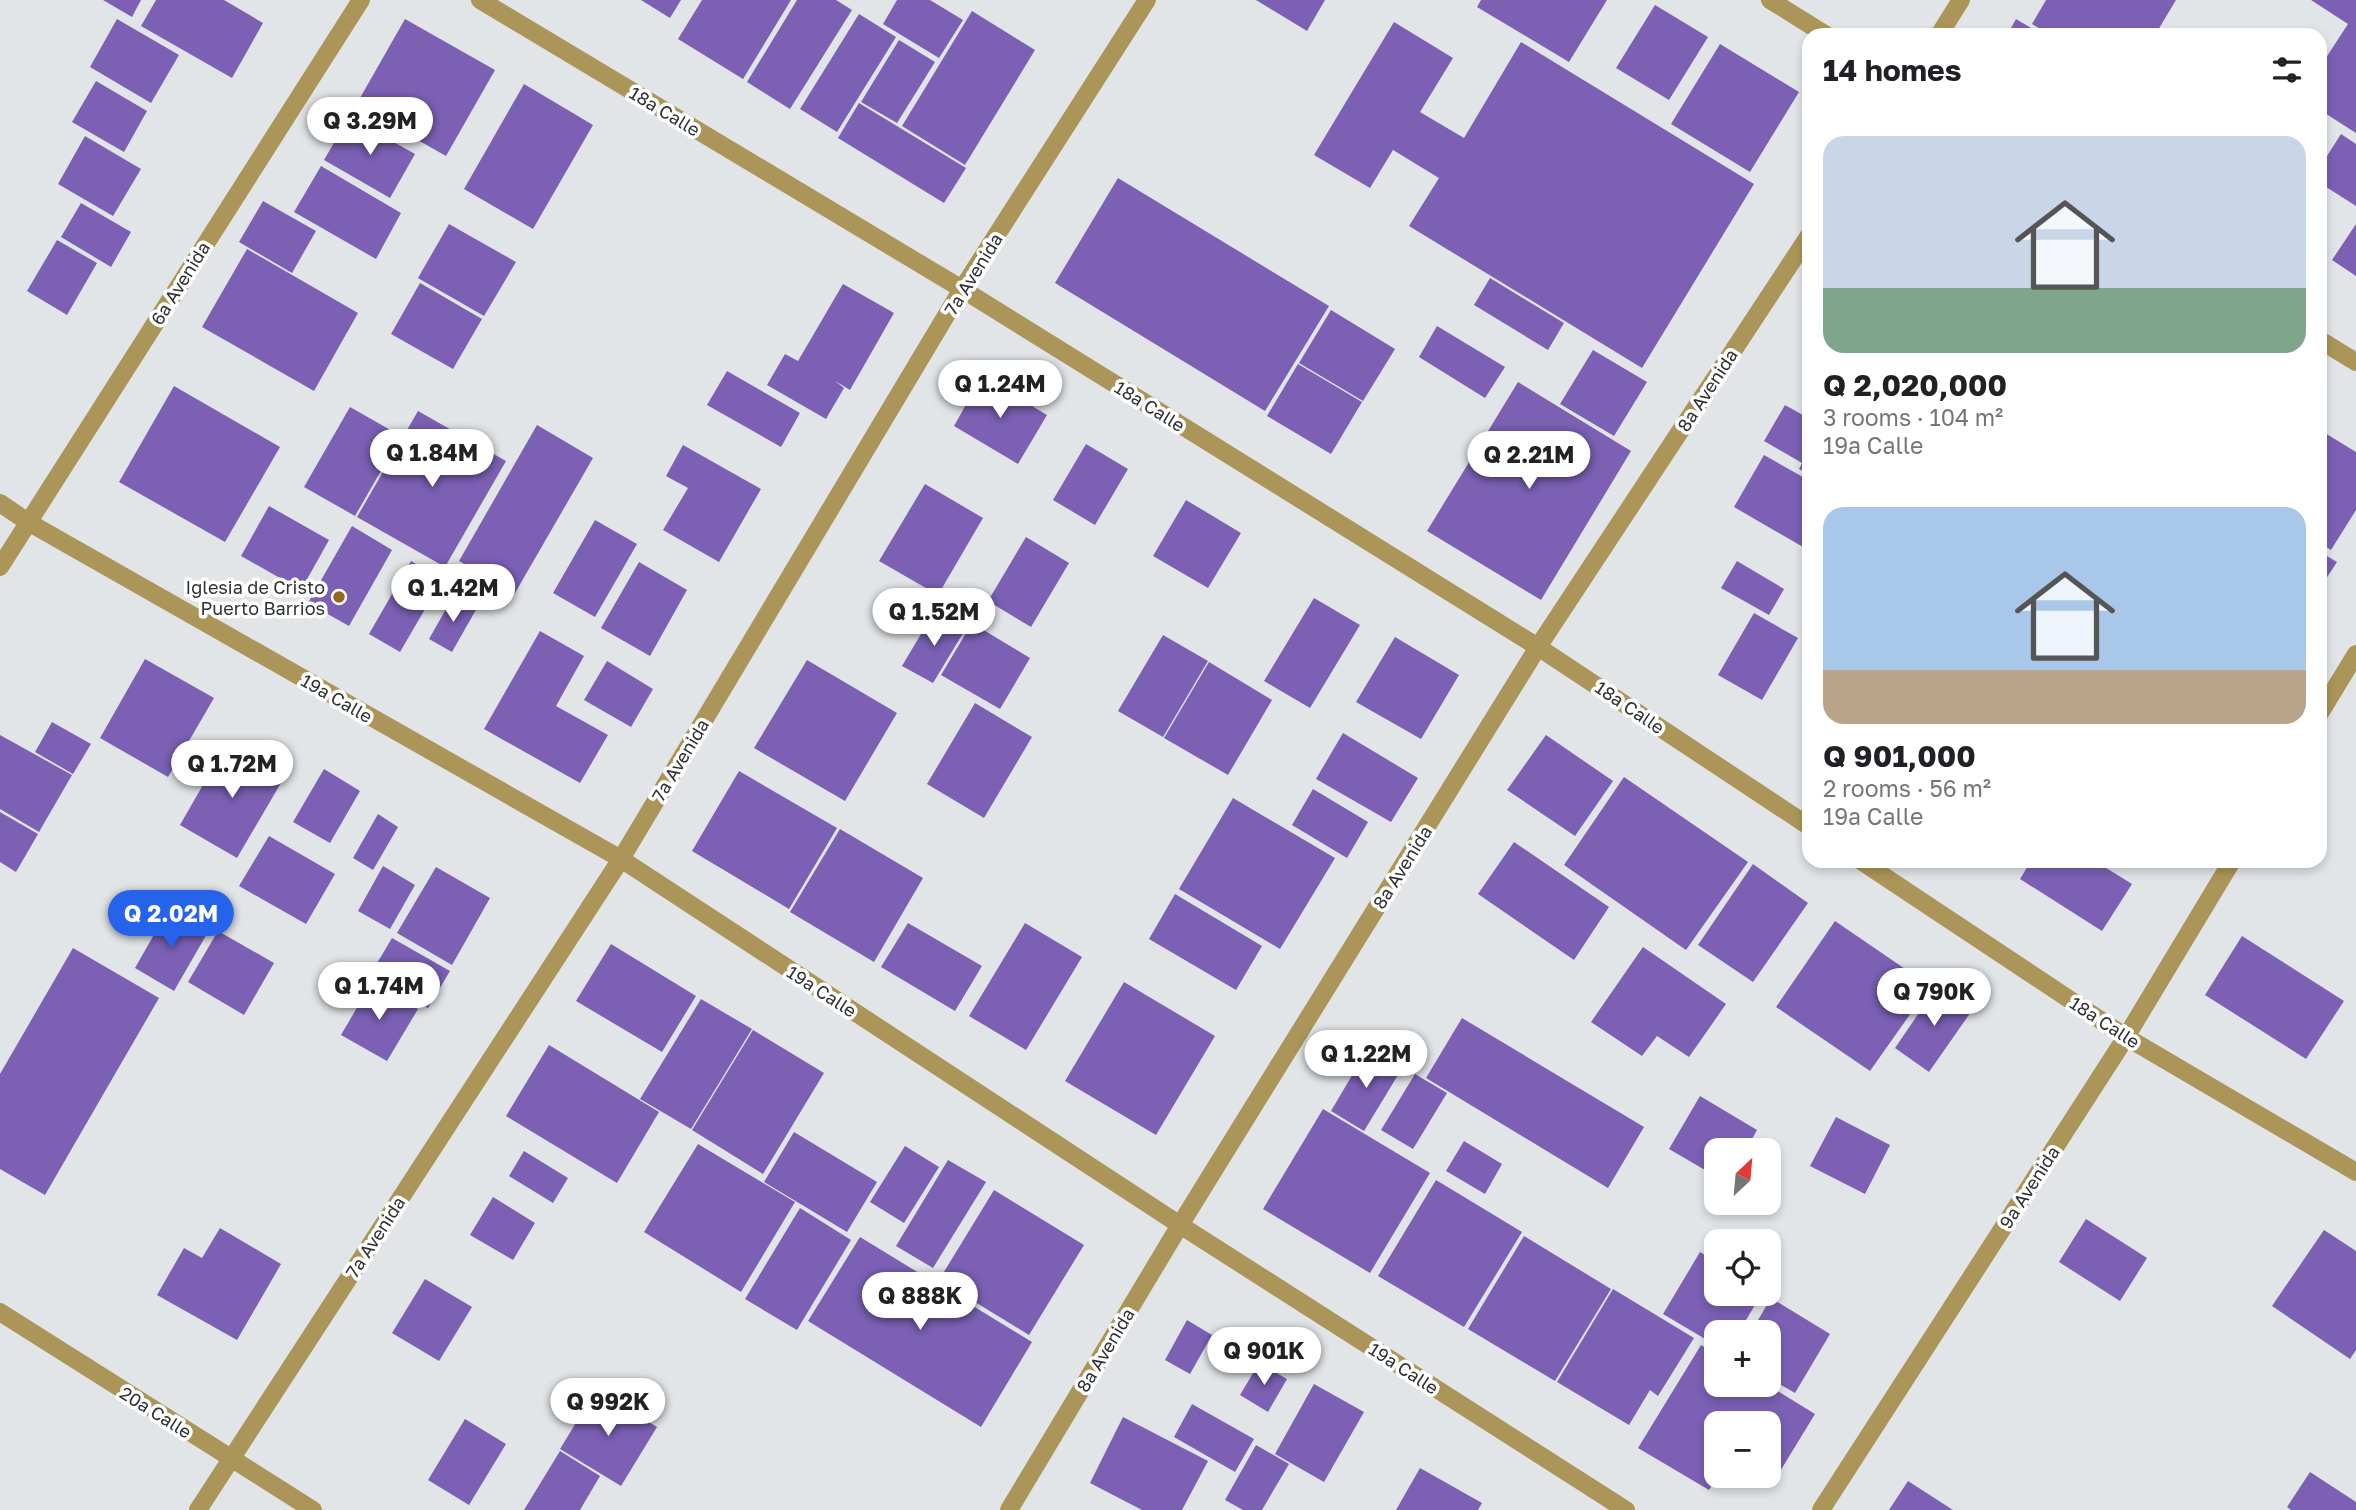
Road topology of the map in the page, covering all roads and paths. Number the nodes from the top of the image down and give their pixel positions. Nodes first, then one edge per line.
1 (360, 0) edge
2 (480, 0) edge
3 (1147, 0) edge
4 (1770, 0) edge
5 (1961, 0) edge
6 (1814, 28) edge
7 (1943, 28) edge
8 (1802, 246) edge
9 (962, 289) junction
10 (2327, 344) edge
11 (2356, 362) edge
12 (0, 503) edge
13 (28, 522) junction
14 (0, 567) edge
15 (1538, 647) junction
16 (2356, 654) edge
17 (2327, 702) edge
18 (1802, 822) edge
19 (621, 859) junction
20 (1872, 868) edge
21 (2228, 868) edge
22 (2126, 1037) junction
23 (2356, 1172) edge
24 (1181, 1225) junction
25 (0, 1312) edge
26 (230, 1459) junction
27 (198, 1510) edge
28 (313, 1510) edge
29 (1009, 1510) edge
30 (1626, 1510) edge
31 (1821, 1510) edge

1 - 13 street, 6a Avenida
2 - 9 street, 18a Calle
3 - 9 street, 7a Avenida
4 - 6 street
5 - 7 street
8 - 15 street, 8a Avenida
9 - 15 street, 18a Calle
9 - 19 street, 7a Avenida
10 - 11 street
12 - 13 street, 19a Calle
13 - 14 street, 6a Avenida
13 - 19 street, 19a Calle
15 - 18 street, 18a Calle
15 - 24 street, 8a Avenida
16 - 17 street
19 - 24 street, 19a Calle
19 - 26 street, 7a Avenida
20 - 22 street, 18a Calle
21 - 22 street, 9a Avenida
22 - 23 street, 18a Calle
22 - 31 street, 9a Avenida
24 - 29 street, 8a Avenida
24 - 30 street, 19a Calle
25 - 26 street, 20a Calle
26 - 27 street, 7a Avenida
26 - 28 street, 20a Calle

